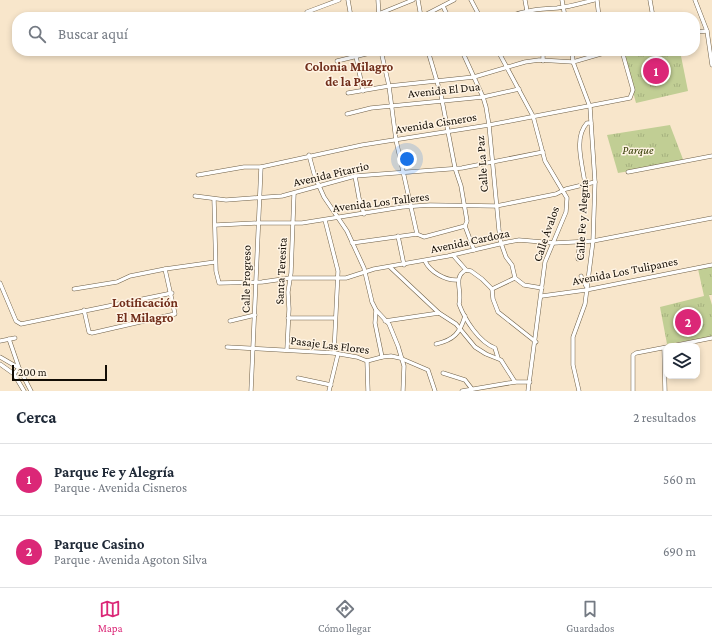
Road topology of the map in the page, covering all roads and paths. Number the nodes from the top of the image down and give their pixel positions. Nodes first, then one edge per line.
1 (339, 0) edge
2 (348, 0) edge
3 (378, 0) edge
4 (413, 0) edge
5 (418, 0) edge
6 (454, 0) edge
7 (471, 0) edge
8 (525, 0) edge
9 (562, 0) edge
10 (596, 0) edge
11 (650, 0) edge
12 (695, 0) edge
13 (444, 6) junction
14 (563, 7) junction
15 (527, 11) junction
16 (307, 12) dead end
17 (350, 12) edge
18 (379, 12) edge
19 (388, 12) edge
20 (420, 12) edge
21 (431, 12) edge
22 (446, 12) edge
23 (477, 12) edge
24 (524, 12) edge
25 (564, 12) edge
26 (599, 12) edge
27 (652, 12) edge
28 (700, 12) edge
29 (700, 13) edge
30 (707, 31) junction
31 (700, 32) edge
32 (356, 56) joint
33 (380, 56) edge
34 (430, 56) edge
35 (464, 56) edge
36 (500, 56) edge
37 (543, 56) edge
38 (572, 56) edge
39 (593, 56) edge
40 (623, 56) edge
41 (337, 61) dead end
42 (543, 61) junction
43 (573, 62) junction
44 (712, 65) edge
45 (506, 67) junction
46 (474, 77) junction
47 (437, 81) junction
48 (389, 86) junction
49 (519, 89) junction
50 (362, 91) junction
51 (348, 93) dead end
52 (483, 97) junction
53 (442, 100) junction
54 (392, 106) junction
55 (590, 107) junction
56 (347, 114) dead end
57 (533, 116) junction
58 (591, 123) junction
59 (489, 125) junction
60 (448, 131) junction
61 (396, 140) junction
62 (543, 152) junction
63 (309, 156) junction
64 (712, 156) edge
65 (492, 162) junction
66 (261, 167) junction
67 (455, 168) junction
68 (403, 172) junction
69 (628, 172) dead end
70 (198, 175) dead end
71 (355, 176) junction
72 (595, 182) junction
73 (585, 184) junction
74 (318, 186) junction
75 (562, 191) junction
76 (294, 194) junction
77 (195, 196) dead end
78 (259, 198) junction
79 (214, 199) junction
80 (465, 206) junction
81 (496, 206) junction
82 (411, 207) junction
83 (364, 214) junction
84 (337, 218) junction
85 (712, 218) edge
86 (326, 220) junction
87 (258, 223) junction
88 (293, 223) junction
89 (216, 225) junction
90 (465, 226) junction
91 (417, 234) junction
92 (398, 236) junction
93 (580, 241) junction
94 (593, 241) junction
95 (352, 243) junction
96 (501, 243) junction
97 (554, 243) junction
98 (474, 250) junction
99 (454, 255) junction
100 (578, 259) dead end
101 (425, 261) junction
102 (215, 262) junction
103 (404, 264) junction
104 (712, 265) edge
105 (390, 267) junction
106 (165, 269) junction
107 (466, 270) junction
108 (365, 273) junction
109 (581, 276) dead end
110 (290, 278) junction
111 (338, 278) junction
112 (514, 278) junction
113 (458, 280) junction
114 (256, 282) junction
115 (0, 283) edge
116 (74, 288) dead end
117 (542, 288) junction
118 (586, 288) junction
119 (492, 290) junction
120 (172, 293) junction
121 (542, 296) junction
122 (84, 310) junction
123 (376, 310) junction
124 (439, 313) junction
125 (255, 315) junction
126 (465, 316) junction
127 (288, 318) junction
128 (336, 318) junction
129 (230, 321) dead end
130 (386, 321) junction
131 (461, 329) junction
132 (15, 338) dead end
133 (712, 338) edge
134 (9, 339) junction
135 (0, 341) edge
136 (536, 342) junction
137 (687, 343) edge
138 (436, 344) dead end
139 (227, 347) dead end
140 (664, 347) edge
141 (254, 348) junction
142 (287, 349) junction
143 (336, 353) junction
144 (0, 357) edge
145 (382, 357) junction
146 (401, 358) junction
147 (498, 358) junction
148 (367, 362) junction
149 (0, 364) edge
150 (19, 368) junction
151 (443, 373) dead end
152 (14, 374) junction
153 (298, 378) dead end
154 (665, 379) edge
155 (515, 382) junction
156 (530, 382) junction
157 (331, 385) junction
158 (472, 389) junction
159 (24, 391) edge
160 (30, 391) edge
161 (251, 391) edge
162 (329, 391) edge
163 (368, 391) edge
164 (403, 391) edge
165 (435, 391) edge
166 (462, 391) edge
167 (528, 391) edge
168 (579, 391) edge
169 (633, 391) edge
170 (665, 391) edge

1 - 16 street
2 - 17 street
3 - 18 street
4 - 19 street
5 - 20 street
6 - 13 street
7 - 23 street
8 - 15 street
9 - 14 street
10 - 14 street
10 - 26 street
11 - 27 street
12 - 28 street
13 - 21 street
13 - 22 street
14 - 15 street
14 - 25 street
15 - 24 street
29 - 30 street
30 - 31 street
30 - 44 street
32 - 41 street
32 - 50 street
33 - 48 street
34 - 47 street
35 - 46 street, Calle La Paz
36 - 45 street, Calle Ávalos
37 - 42 street
38 - 43 street, Calle Fe y Alegría
39 - 43 street
40 - 55 street, Avenida Cisneros
42 - 43 street
42 - 45 street
43 - 55 street, Calle Fe y Alegría
45 - 46 street
45 - 49 street, Calle Ávalos
46 - 47 street
46 - 52 street, Calle La Paz
47 - 48 street
47 - 53 street
48 - 50 street
48 - 54 street
49 - 52 street, Avenida El Dua
49 - 57 street, Calle Ávalos
50 - 51 street
52 - 53 street, Avenida El Dua
52 - 59 street, Calle La Paz
53 - 54 street, Avenida El Dua
53 - 60 street
54 - 56 street, Avenida El Dua
54 - 61 street
55 - 57 street, Avenida Cisneros
55 - 58 street, Calle Fe y Alegría
57 - 59 street, Avenida Cisneros
57 - 62 street, Calle Ávalos
58 - 72 street, Calle Fe y Alegría
58 - 73 street
59 - 60 street, Avenida Cisneros
59 - 65 street, Calle La Paz
60 - 61 street, Avenida Cisneros
60 - 67 street
61 - 63 street, Avenida Cisneros
61 - 68 street
62 - 65 street, Avenida Pitarrio
62 - 75 street, Calle Ávalos
63 - 66 street, Avenida Cisneros
63 - 74 street
64 - 69 street
65 - 67 street, Avenida Pitarrio
65 - 81 street, Calle La Paz
66 - 70 street, Avenida Cisneros
66 - 78 street, Calle Progreso
67 - 68 street, Avenida Pitarrio
67 - 80 street
68 - 71 street, Avenida Pitarrio
68 - 82 street
71 - 74 street, Avenida Pitarrio
71 - 83 street
72 - 73 street, Avenida Los Talleres
72 - 94 street, Calle Fe y Alegría
73 - 75 street, Avenida Los Talleres
74 - 76 street, Avenida Pitarrio
74 - 84 street
75 - 81 street, Avenida Los Talleres
75 - 97 street, Calle Ávalos
76 - 78 street, Avenida Pitarrio
76 - 88 street, Santa Teresita
77 - 79 street, Avenida Pitarrio
78 - 79 street, Avenida Pitarrio
78 - 87 street, Calle Progreso
79 - 89 street
80 - 81 street, Avenida Los Talleres
80 - 82 street, Avenida Los Talleres
80 - 90 street
81 - 96 street, Calle La Paz
82 - 83 street, Avenida Los Talleres
82 - 91 street
83 - 84 street, Avenida Los Talleres
84 - 86 street, Avenida Los Talleres
84 - 95 street
85 - 94 street, Avenida Cardoza
86 - 88 street, Avenida Los Talleres
86 - 111 street
87 - 88 street, Avenida Los Talleres
87 - 89 street, Avenida Los Talleres
87 - 114 street, Calle Progreso
88 - 110 street, Santa Teresita
89 - 102 street
90 - 91 street
90 - 98 street
91 - 92 street
92 - 95 street
92 - 103 street
93 - 94 street, Avenida Cardoza
93 - 97 street, Avenida Cardoza
93 - 100 street
94 - 118 street, Calle Fe y Alegría
95 - 108 street
96 - 97 street, Avenida Cardoza
96 - 98 street, Avenida Cardoza
96 - 112 street, Calle La Paz
97 - 117 street, Calle Ávalos
98 - 99 street, Avenida Cardoza
99 - 101 street, Avenida Cardoza
99 - 107 street
101 - 103 street, Avenida Cardoza
101 - 113 street
102 - 106 street
102 - 114 street, Avenida Cardoza
103 - 105 street, Avenida Cardoza
104 - 118 street, Avenida Los Tulipanes
105 - 108 street, Avenida Cardoza
105 - 124 street
106 - 116 street
106 - 120 street
107 - 113 street
107 - 119 street
108 - 111 street, Avenida Cardoza
108 - 123 street
109 - 118 street
110 - 111 street, Avenida Cardoza
110 - 114 street, Avenida Cardoza
110 - 127 street, Santa Teresita
111 - 128 street
112 - 117 street
112 - 119 street
113 - 126 street
114 - 125 street, Calle Progreso
115 - 122 street
117 - 121 street, Calle Ávalos
118 - 121 street, Avenida Los Tulipanes
118 - 168 street, Calle Fe y Alegría
119 - 136 street
120 - 122 street
120 - 122 street
121 - 136 street, Calle Ávalos
123 - 130 street
123 - 145 street
124 - 130 street
124 - 131 street
125 - 129 street
125 - 141 street, Calle Progreso
126 - 131 street
126 - 147 street
127 - 128 street
127 - 142 street, Santa Teresita
128 - 143 street
130 - 146 street
131 - 138 street
131 - 147 street
132 - 134 street
133 - 137 street
134 - 135 street
134 - 150 street
136 - 156 street, Calle Ávalos
139 - 141 street, Pasaje Las Flores
140 - 169 street
141 - 142 street, Pasaje Las Flores
141 - 161 street, Calle Progreso
142 - 143 street, Pasaje Las Flores
143 - 148 street, Pasaje Las Flores
143 - 157 street
144 - 150 street
145 - 146 street, Pasaje Las Flores
145 - 148 street, Pasaje Las Flores
146 - 164 street
146 - 165 street, Pasaje Las Flores
147 - 155 street
148 - 163 street
149 - 152 street
150 - 152 street
150 - 160 street
151 - 158 street
152 - 159 street
153 - 157 street
154 - 170 street
155 - 156 street
155 - 158 street
156 - 167 street, Calle Ávalos
157 - 162 street
158 - 166 street

